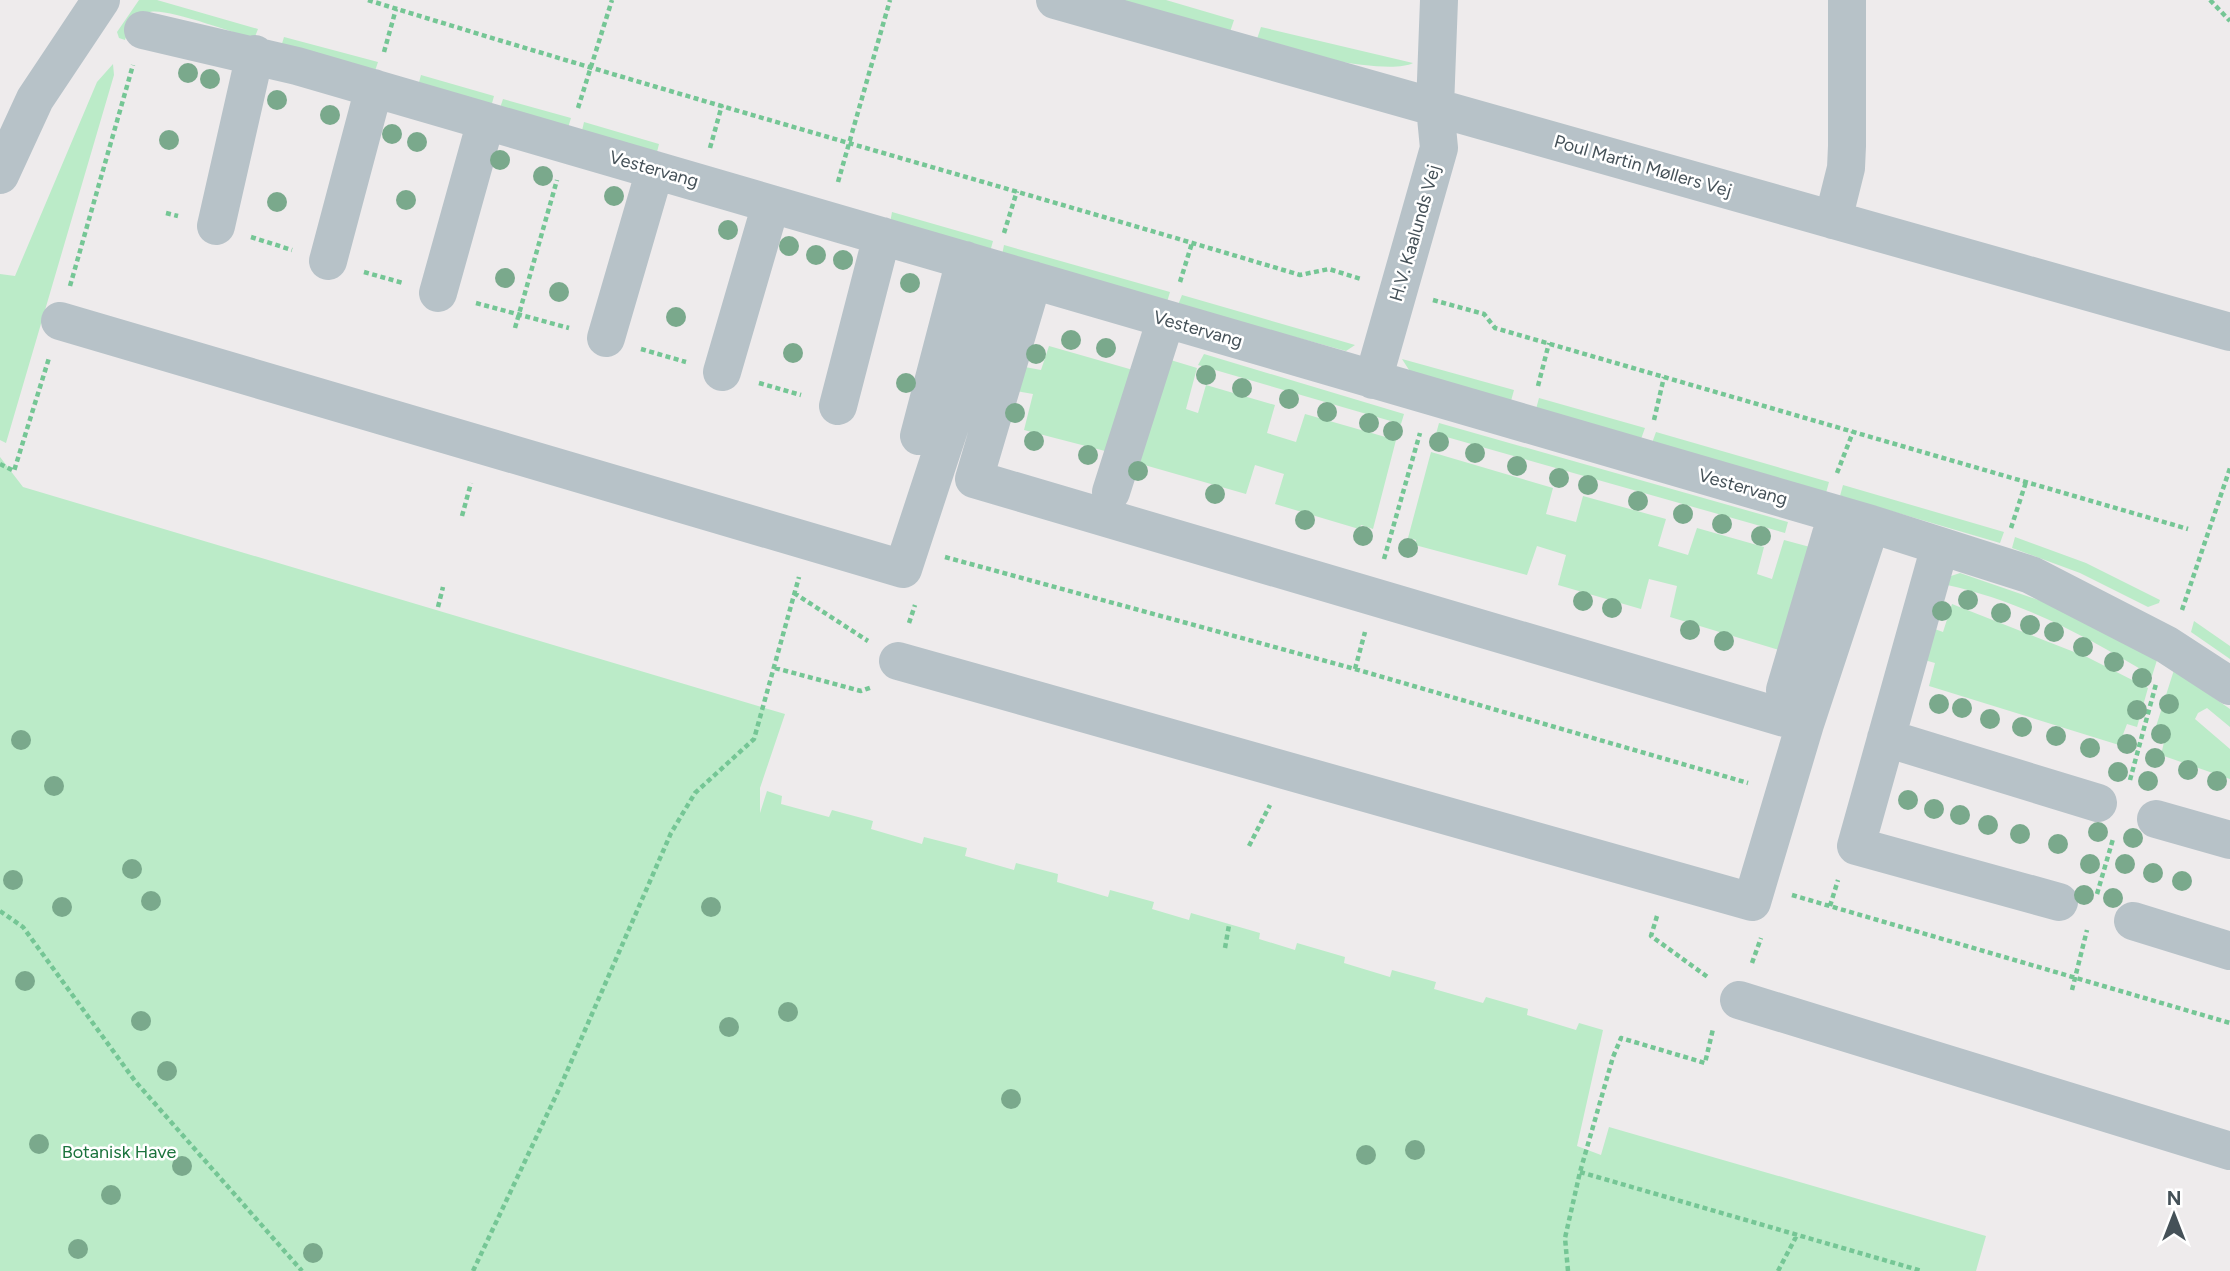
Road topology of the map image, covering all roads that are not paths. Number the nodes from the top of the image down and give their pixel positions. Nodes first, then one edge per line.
1 (102, 0) edge
2 (1055, 0) edge
3 (1439, 0) edge
4 (1847, 0) edge
5 (143, 30) road end
6 (255, 54) junction
7 (374, 88) junction
8 (1435, 107) junction
9 (486, 121) junction
10 (655, 170) junction
11 (0, 175) edge
12 (771, 204) junction
13 (1833, 220) junction
14 (216, 226) road end
15 (883, 236) junction
16 (965, 260) junction
17 (328, 261) road end
18 (1017, 276) junction
19 (438, 293) road end
20 (1166, 319) junction
21 (60, 321) dead end
22 (2230, 332) edge
23 (606, 338) road end
24 (722, 372) road end
25 (1373, 380) junction
26 (838, 406) road end
27 (919, 436) dead end
28 (1111, 492) dead end
29 (1854, 519) junction
30 (1940, 546) junction
31 (898, 661) road end
32 (2230, 686) edge
33 (1785, 690) dead end
34 (1805, 724) junction
35 (1886, 738) junction
36 (2098, 803) dead end
37 (2156, 819) dead end
38 (2230, 840) edge
39 (2059, 902) dead end
40 (2133, 921) dead end
41 (2230, 951) edge
42 (1739, 1000) road end
43 (2230, 1151) edge

1 - 11 street
2 - 8 street, Poul Martin Møllers Vej
3 - 8 street, H.V. Kaalunds Vej
4 - 13 street
5 - 6 street, Vestervang
6 - 7 street, Vestervang
6 - 14 street
7 - 9 street, Vestervang
7 - 17 street
8 - 13 street, Poul Martin Møllers Vej
8 - 25 street, H.V. Kaalunds Vej
9 - 10 street, Vestervang
9 - 19 street
10 - 12 street, Vestervang
10 - 23 street
12 - 15 street, Vestervang
12 - 24 street
13 - 22 street, Poul Martin Møllers Vej
15 - 16 street, Vestervang
15 - 26 street
16 - 18 street, Vestervang
16 - 27 street
18 - 20 street, Vestervang
18 - 21 street
18 - 34 street
20 - 25 street, Vestervang
20 - 28 street
25 - 29 street, Vestervang
29 - 30 street, Vestervang
29 - 33 street
29 - 34 street
30 - 32 street, Vestervang
30 - 35 street
31 - 34 street
35 - 36 street
35 - 39 street
37 - 38 street
40 - 41 street
42 - 43 street

